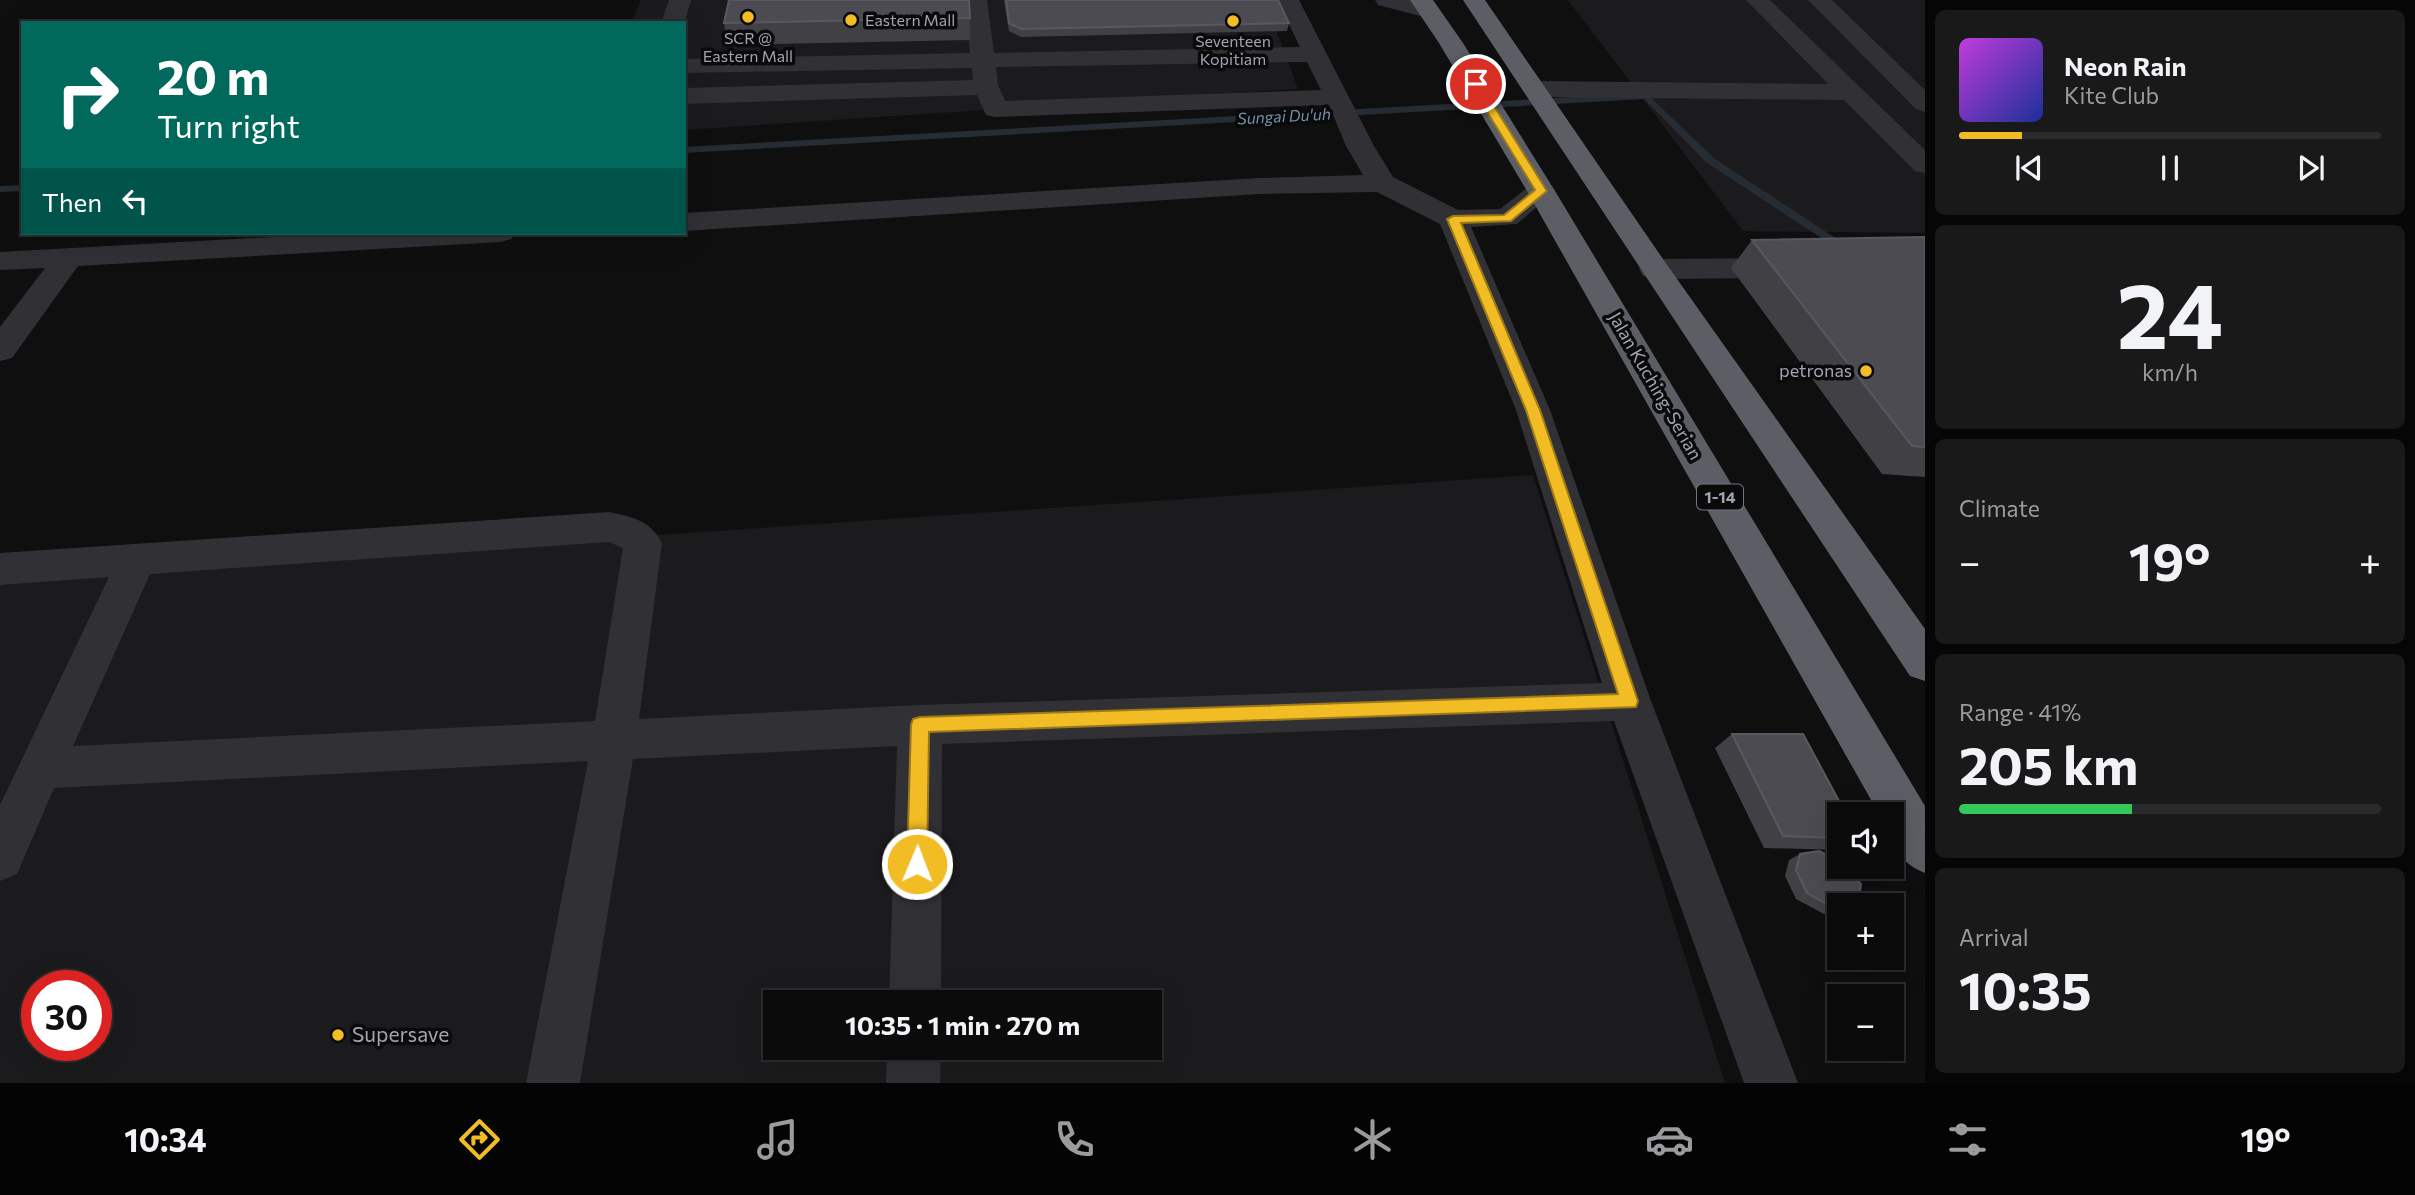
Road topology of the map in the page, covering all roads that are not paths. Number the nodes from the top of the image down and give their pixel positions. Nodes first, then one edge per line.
1 (680, 0) edge
2 (976, 0) edge
3 (1288, 0) edge
4 (1386, 0) edge
5 (1474, 0) edge
6 (1758, 0) edge
7 (1819, 0) edge
8 (1425, 6) edge
9 (674, 21) edge
10 (1316, 54) junction
11 (981, 59) junction
12 (686, 65) edge
13 (1828, 68) junction
14 (1887, 69) junction
15 (1925, 69) edge
16 (1852, 92) junction
17 (686, 96) edge
18 (991, 98) junction
19 (1542, 99) junction
20 (1340, 100) junction
21 (1925, 104) edge
22 (845, 116) dead end
23 (1925, 165) edge
24 (1382, 183) junction
25 (1541, 191) junction
26 (1453, 219) junction
27 (686, 222) edge
28 (466, 235) edge
29 (68, 258) junction
30 (0, 261) edge
31 (1818, 268) edge
32 (1654, 269) junction
33 (0, 350) edge
34 (136, 561) junction
35 (0, 569) edge
36 (1925, 663) edge
37 (1629, 701) junction
38 (920, 725) junction
39 (614, 740) junction
40 (40, 768) junction
41 (1925, 850) edge
42 (0, 858) edge
43 (915, 990) edge
44 (914, 1060) edge
45 (553, 1083) edge
46 (913, 1083) edge
47 (1771, 1083) edge

1 - 9 street
2 - 11 street
3 - 10 street
4 - 8 street
5 - 19 highway
6 - 13 street
7 - 14 street
8 - 25 highway, Jalan Kuching-Serian / 1-14
10 - 11 street
10 - 20 street
11 - 12 street
11 - 18 street
13 - 14 street
13 - 16 street
14 - 15 street
14 - 21 street
16 - 19 street
16 - 23 street
17 - 18 street
18 - 20 street
18 - 22 street
19 - 32 highway
20 - 24 street
24 - 26 street
24 - 27 street
25 - 26 street
25 - 41 highway, Jalan Kuching-Serian / 1-14
26 - 37 street
28 - 29 street
29 - 30 street
29 - 33 street
31 - 32 street
32 - 36 highway
34 - 35 street
34 - 39 street
34 - 40 street
37 - 38 street
37 - 47 street
38 - 39 street
38 - 43 street
39 - 40 street
39 - 45 street
40 - 42 street
44 - 46 street

